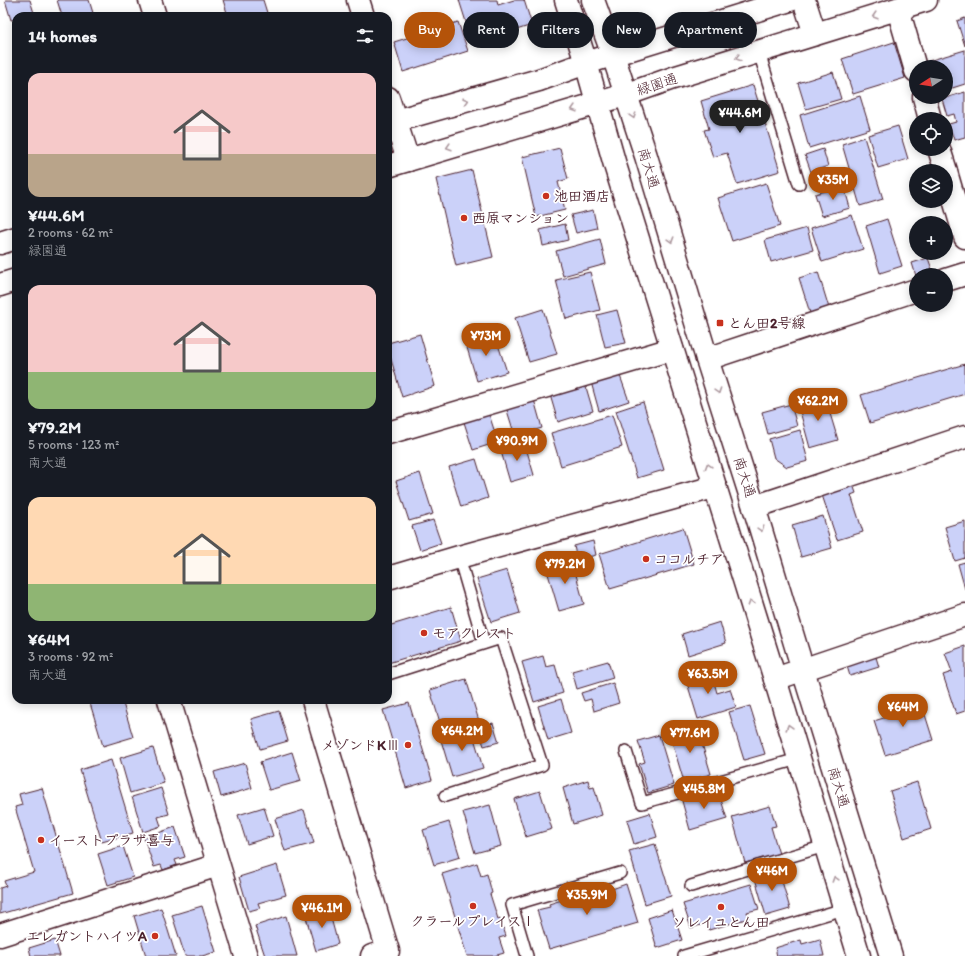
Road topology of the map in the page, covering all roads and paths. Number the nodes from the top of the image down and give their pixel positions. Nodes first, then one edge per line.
1 (150, 0) edge
2 (358, 0) edge
3 (566, 0) edge
4 (593, 0) edge
5 (790, 0) edge
6 (804, 0) edge
7 (926, 0) edge
8 (898, 9) junction
9 (154, 12) edge
10 (362, 12) edge
11 (815, 34) junction
12 (759, 52) junction
13 (613, 55) junction
14 (913, 60) edge
15 (586, 63) junction
16 (625, 94) junction
17 (598, 102) junction
18 (392, 122) edge
19 (392, 128) edge
20 (398, 163) edge
21 (799, 184) dead end
22 (953, 196) edge
23 (965, 237) edge
24 (12, 239) edge
25 (0, 243) edge
26 (965, 274) edge
27 (953, 278) edge
28 (12, 281) edge
29 (0, 285) edge
30 (909, 292) edge
31 (672, 349) junction
32 (707, 359) junction
33 (392, 432) edge
34 (965, 437) edge
35 (714, 487) junction
36 (754, 507) junction
37 (458, 557) junction
38 (392, 577) edge
39 (965, 615) edge
40 (484, 643) junction
41 (803, 670) junction
42 (392, 673) edge
43 (775, 680) junction
44 (170, 704) edge
45 (315, 704) edge
46 (626, 751) dead end
47 (798, 759) junction
48 (445, 796) dead end
49 (825, 846) junction
50 (218, 865) junction
51 (620, 873) dead end
52 (691, 886) dead end
53 (844, 909) junction
54 (0, 935) edge
55 (246, 956) edge
56 (372, 956) edge
57 (527, 956) edge
58 (684, 956) edge
59 (859, 956) edge
60 (891, 956) edge

1 - 9 street
2 - 10 street
3 - 15 street
4 - 13 street, 南大通
5 - 13 street
6 - 11 street
7 - 8 street, 緑園通
8 -> 11 street, 緑園通
8 - 14 street
11 - 12 street, 緑園通
12 -> 16 street, 緑園通
12 - 21 lane
13 - 15 street
13 - 16 street, 南大通
15 - 17 street
18 -> 15 street
16 - 17 street, 緑園通
16 -> 32 street, 南大通
17 -> 20 street, 緑園通
17 - 31 street
19 - 20 street
22 - 23 street
24 - 25 street
26 - 27 street
28 - 29 street
30 - 32 street
31 - 33 street
35 -> 31 street
32 -> 36 street, 南大通
34 - 36 street
35 - 37 street
43 -> 35 street
36 -> 41 street, 南大通
37 - 38 street
37 - 40 lane
39 - 41 street
40 - 42 lane
40 - 48 lane
41 - 43 street
41 - 60 street, 南大通
47 -> 43 street
44 - 50 street
45 - 56 street
46 - 47 lane
47 - 49 street
49 - 52 lane
53 -> 49 street
50 - 54 street
50 - 55 street
51 - 57 lane
53 - 58 lane
53 - 59 street

